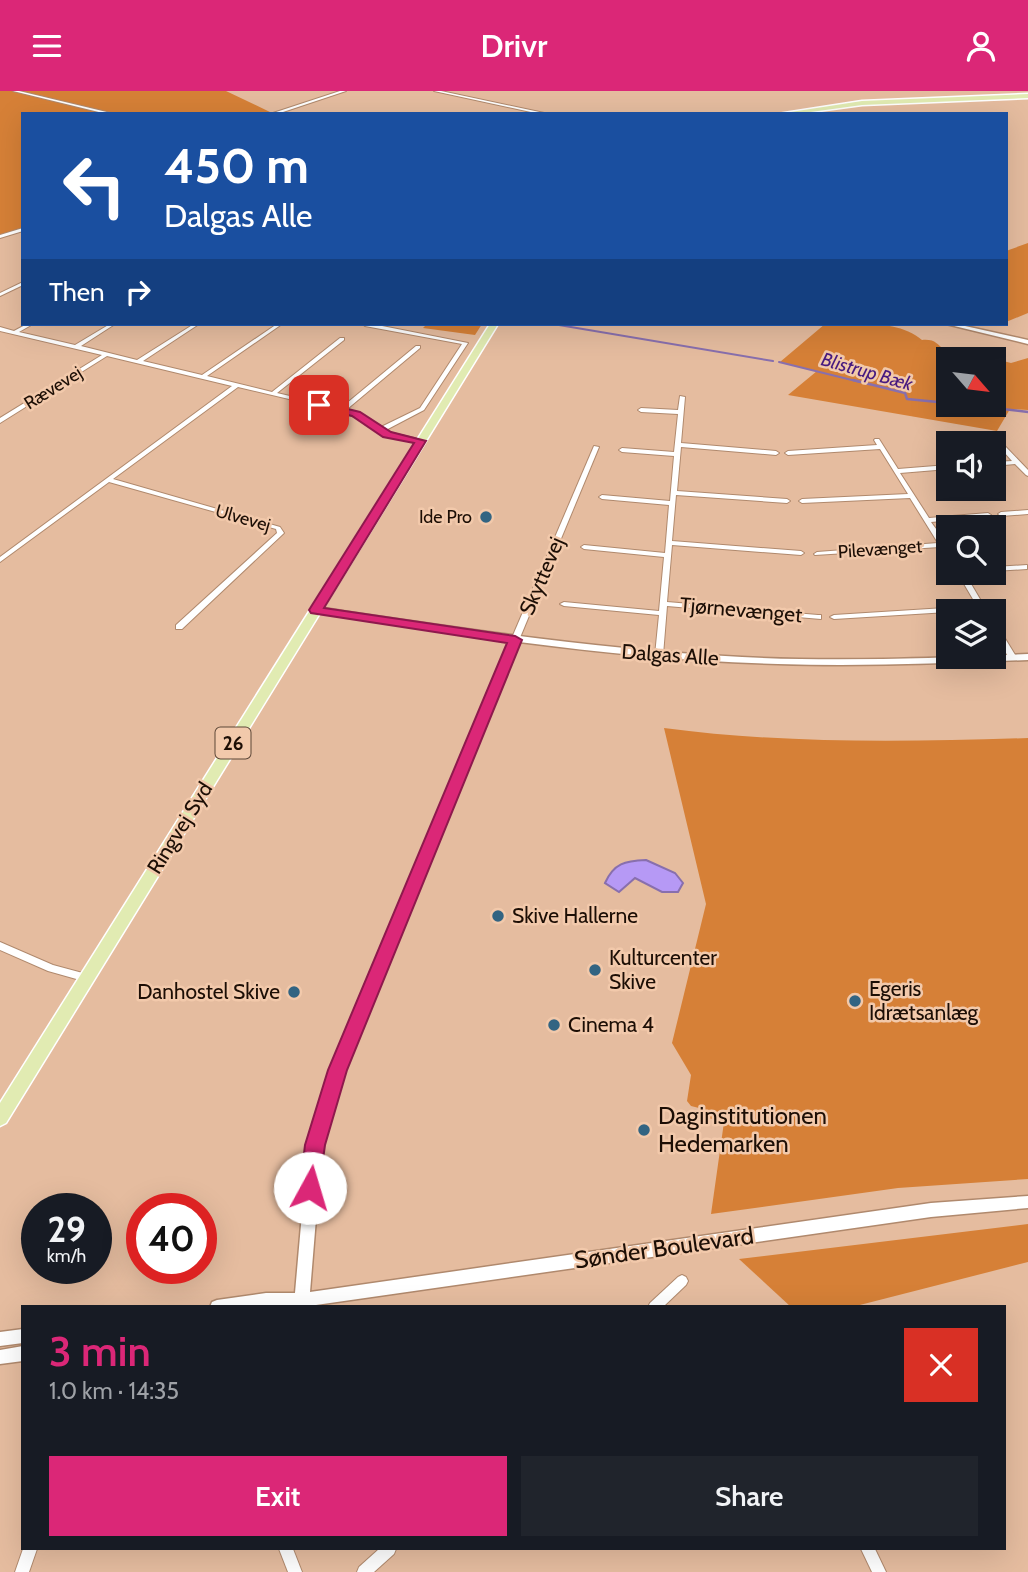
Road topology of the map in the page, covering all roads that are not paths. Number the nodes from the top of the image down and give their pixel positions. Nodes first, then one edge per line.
1 (15, 91) edge
2 (345, 91) edge
3 (436, 91) edge
4 (1028, 96) edge
5 (104, 112) edge
6 (278, 112) edge
7 (537, 112) edge
8 (796, 112) edge
9 (21, 230) edge
10 (0, 237) edge
11 (21, 284) edge
12 (0, 295) edge
13 (26, 326) edge
14 (110, 326) edge
15 (194, 326) edge
16 (277, 326) edge
17 (376, 326) edge
18 (493, 326) edge
19 (958, 326) edge
20 (0, 329) edge
21 (15, 332) junction
22 (342, 339) dead end
23 (1028, 342) edge
24 (76, 347) junction
25 (418, 347) dead end
26 (107, 354) junction
27 (138, 362) junction
28 (203, 377) junction
29 (237, 385) junction
30 (272, 394) junction
31 (682, 397) dead end
32 (641, 409) dead end
33 (342, 410) junction
34 (680, 412) junction
35 (0, 421) edge
36 (379, 432) junction
37 (877, 440) dead end
38 (421, 441) junction
39 (678, 445) junction
40 (596, 447) dead end
41 (882, 447) junction
42 (622, 450) dead end
43 (1006, 450) edge
44 (776, 453) dead end
45 (788, 453) dead end
46 (677, 454) junction
47 (1017, 462) junction
48 (1006, 463) edge
49 (936, 468) edge
50 (896, 471) junction
51 (1028, 474) edge
52 (108, 480) junction
53 (673, 493) junction
54 (912, 496) junction
55 (601, 497) dead end
56 (787, 501) dead end
57 (802, 501) dead end
58 (673, 503) junction
59 (1028, 512) edge
60 (1001, 514) dead end
61 (936, 519) edge
62 (927, 520) junction
63 (936, 534) edge
64 (669, 543) junction
65 (936, 546) edge
66 (584, 547) dead end
67 (801, 553) dead end
68 (817, 554) dead end
69 (668, 555) junction
70 (0, 560) edge
71 (1027, 567) edge
72 (1006, 568) edge
73 (564, 604) dead end
74 (664, 604) junction
75 (316, 610) junction
76 (936, 612) edge
77 (663, 613) junction
78 (818, 617) dead end
79 (834, 617) dead end
80 (178, 627) dead end
81 (515, 640) junction
82 (1006, 647) edge
83 (659, 655) junction
84 (1028, 657) edge
85 (1013, 658) junction
86 (0, 946) edge
87 (87, 978) junction
88 (0, 1118) edge
89 (1028, 1202) edge
90 (682, 1282) dead end
91 (302, 1300) junction
92 (231, 1305) edge
93 (291, 1305) edge
94 (656, 1305) edge
95 (21, 1336) edge
96 (0, 1339) edge
97 (21, 1353) edge
98 (0, 1357) edge
99 (30, 1550) edge
100 (286, 1550) edge
101 (388, 1550) edge
102 (868, 1550) edge
103 (22, 1572) edge
104 (295, 1572) edge
105 (364, 1572) edge
106 (879, 1572) edge

1 - 5 street
2 - 6 street
3 - 7 street
4 - 8 main road
9 - 10 street
11 - 12 street
13 - 21 street
14 - 24 street
15 - 27 street
16 - 28 street
17 - 36 street
18 - 38 main road, Ringvej Syd / 26
19 - 23 street
20 - 21 street
21 - 24 street
22 - 30 street
24 - 26 street
25 - 33 street
26 - 27 street
26 - 35 street, Rævevej
27 - 28 street
28 - 29 street
29 - 30 street
29 - 52 street
30 - 33 street
31 - 34 street, Tjørnevænget
32 - 34 street
33 - 36 street
34 - 39 street, Tjørnevænget
36 - 38 street
37 - 41 street, Pilevænget
38 - 75 main road, Ringvej Syd / 26
39 - 44 street
39 - 46 street, Tjørnevænget
40 - 81 street, Skyttevej
41 - 45 street
41 - 50 street, Pilevænget
42 - 46 street
43 - 47 street
46 - 53 street, Tjørnevænget
47 - 48 street
47 - 51 street
49 - 50 street
50 - 54 street, Pilevænget
52 - 70 street
52 - 80 street, Ulvevej
53 - 56 street
53 - 58 street, Tjørnevænget
54 - 57 street
54 - 62 street, Pilevænget
55 - 58 street
58 - 64 street, Tjørnevænget
59 - 60 street
61 - 62 street, Pilevænget
62 - 63 street, Pilevænget
64 - 67 street
64 - 69 street, Tjørnevænget
65 - 68 street, Pilevænget
66 - 69 street
69 - 74 street, Tjørnevænget
71 - 72 street
73 - 77 street, Tjørnevænget
74 - 77 street, Tjørnevænget
74 - 78 street, Tjørnevænget
75 - 81 street, Dalgas Alle
75 - 87 main road, Ringvej Syd / 26
76 - 79 street
77 - 83 street, Tjørnevænget
81 - 83 street, Dalgas Alle
81 - 91 street, Skyttevej
82 - 85 street
83 - 85 street, Dalgas Alle
84 - 85 street, Dalgas Alle
86 - 87 street
87 - 88 main road, Ringvej Syd / 26
89 - 91 street, Sønder Boulevard
90 - 94 street
91 - 92 street, Sønder Boulevard
91 - 93 street, Sønder Boulevard
95 - 96 street
97 - 98 street
99 - 103 street
100 - 104 street
101 - 105 street
102 - 106 street

